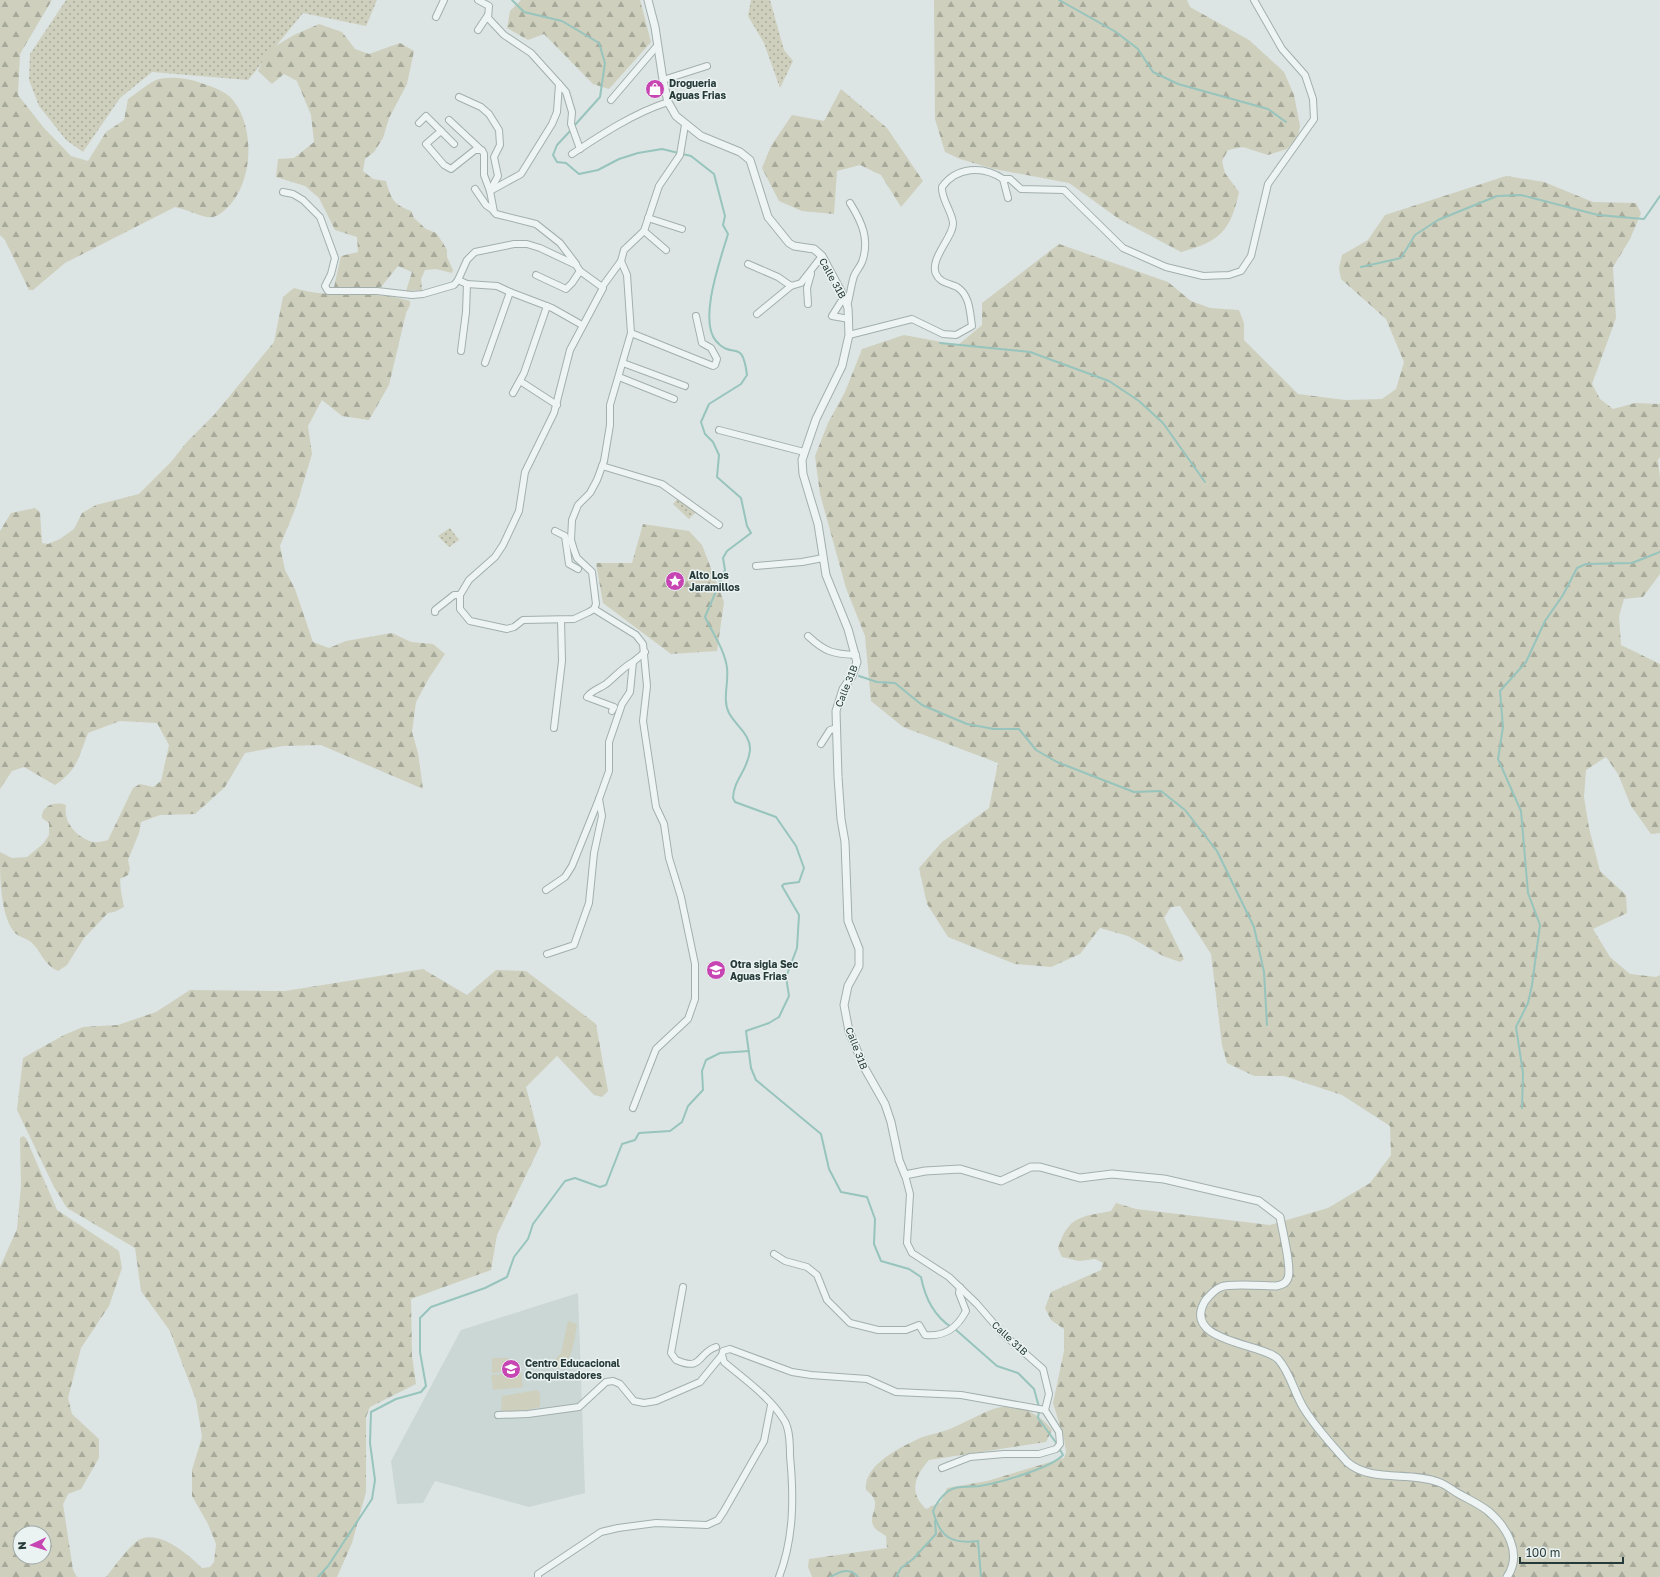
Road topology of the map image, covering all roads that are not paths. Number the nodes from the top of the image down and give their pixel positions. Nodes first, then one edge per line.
1 (444, 0) edge
2 (478, 0) edge
3 (648, 0) edge
4 (1254, 0) edge
5 (488, 15) junction
6 (436, 17) dead end
7 (478, 30) dead end
8 (657, 46) junction
9 (707, 66) dead end
10 (663, 80) junction
11 (559, 84) junction
12 (459, 97) dead end
13 (611, 100) dead end
14 (668, 102) junction
15 (449, 120) dead end
16 (419, 123) dead end
17 (685, 125) junction
18 (441, 131) junction
19 (426, 144) junction
20 (454, 144) dead end
21 (420, 148) dead end
22 (580, 149) junction
23 (482, 150) junction
24 (572, 154) dead end
25 (1003, 179) junction
26 (475, 189) dead end
27 (490, 191) junction
28 (283, 192) dead end
29 (1008, 198) dead end
30 (850, 204) dead end
31 (493, 210) junction
32 (648, 218) junction
33 (682, 229) dead end
34 (644, 231) junction
35 (666, 250) dead end
36 (822, 256) junction
37 (621, 261) junction
38 (748, 264) dead end
39 (578, 268) junction
40 (811, 272) junction
41 (536, 276) dead end
42 (458, 280) junction
43 (466, 284) junction
44 (791, 286) junction
45 (602, 288) junction
46 (510, 292) junction
47 (844, 297) junction
48 (808, 304) dead end
49 (547, 306) junction
50 (847, 306) junction
51 (757, 314) dead end
52 (696, 316) dead end
53 (849, 319) junction
54 (582, 325) junction
55 (631, 333) junction
56 (849, 335) junction
57 (461, 351) dead end
58 (486, 363) dead end
59 (623, 363) junction
60 (619, 376) junction
61 (520, 381) junction
62 (685, 386) dead end
63 (513, 393) dead end
64 (674, 399) dead end
65 (557, 405) junction
66 (719, 430) dead end
67 (804, 452) junction
68 (602, 466) junction
69 (719, 525) dead end
70 (555, 530) dead end
71 (823, 558) junction
72 (756, 566) dead end
73 (578, 569) dead end
74 (460, 595) junction
75 (594, 609) junction
76 (435, 612) dead end
77 (561, 620) junction
78 (808, 636) dead end
79 (645, 652) junction
80 (856, 655) junction
81 (633, 662) junction
82 (612, 711) dead end
83 (554, 728) dead end
84 (837, 728) junction
85 (821, 744) dead end
86 (599, 799) junction
87 (546, 890) dead end
88 (547, 954) dead end
89 (633, 1108) dead end
90 (905, 1175) junction
91 (774, 1254) dead end
92 (683, 1287) dead end
93 (960, 1287) junction
94 (716, 1347) dead end
95 (722, 1355) junction
96 (771, 1404) junction
97 (1041, 1410) junction
98 (498, 1415) dead end
99 (942, 1468) dead end
100 (538, 1577) edge
101 (779, 1577) edge
102 (1507, 1577) edge

1 - 6 street
2 - 5 street
3 - 8 street, Calle 31B
4 - 25 street
5 - 7 street
5 - 11 street
8 - 10 street, Calle 31B
8 - 13 street
9 - 10 street
10 - 14 street, Calle 31B
11 - 22 street
11 - 27 street
12 - 27 street
14 - 17 street, Calle 31B
14 - 22 street
15 - 23 street
16 - 18 street
17 - 32 street
17 - 36 street, Calle 31B
18 - 19 street
18 - 20 street
19 - 21 street
19 - 23 street
22 - 24 street
23 - 27 street
25 - 29 street
25 - 56 street
26 - 31 street
27 - 31 street
28 - 42 street
30 - 50 street
31 - 39 street
32 - 33 street
32 - 34 street
34 - 35 street
34 - 37 street
36 - 40 street
36 - 47 street, Calle 31B
37 - 45 street
37 - 55 street
38 - 44 street
39 - 41 street
39 - 42 street
39 - 45 street
40 - 44 street
40 - 48 street
42 - 43 street
43 - 46 street
43 - 57 street
44 - 51 street
45 - 54 street
46 - 49 street
46 - 58 street
47 - 50 street, Calle 31B
47 - 53 street
49 - 54 street
49 - 61 street
50 - 53 street, Calle 31B
52 - 55 street
53 - 56 street, Calle 31B
54 - 65 street
55 - 59 street
56 - 67 street, Calle 31B
59 - 60 street
59 - 62 street
60 - 64 street
60 - 68 street
61 - 63 street
61 - 65 street
65 - 74 street
66 - 67 street
67 - 71 street, Calle 31B
68 - 69 street
68 - 75 street
70 - 73 street
71 - 72 street
71 - 80 street, Calle 31B
74 - 76 street
74 - 77 street
75 - 77 street
75 - 79 street
77 - 83 street
78 - 80 street
79 - 81 street
79 - 89 street
80 - 84 street, Calle 31B
81 - 82 street
81 - 86 street
84 - 85 street
84 - 90 street, Calle 31B
86 - 87 street
86 - 88 street
90 - 93 street, Calle 31B
90 - 102 street
91 - 93 street
92 - 94 street
93 - 97 street, Calle 31B
95 - 96 street
95 - 97 street
95 - 98 street
96 - 100 street
96 - 101 street
97 - 99 street

